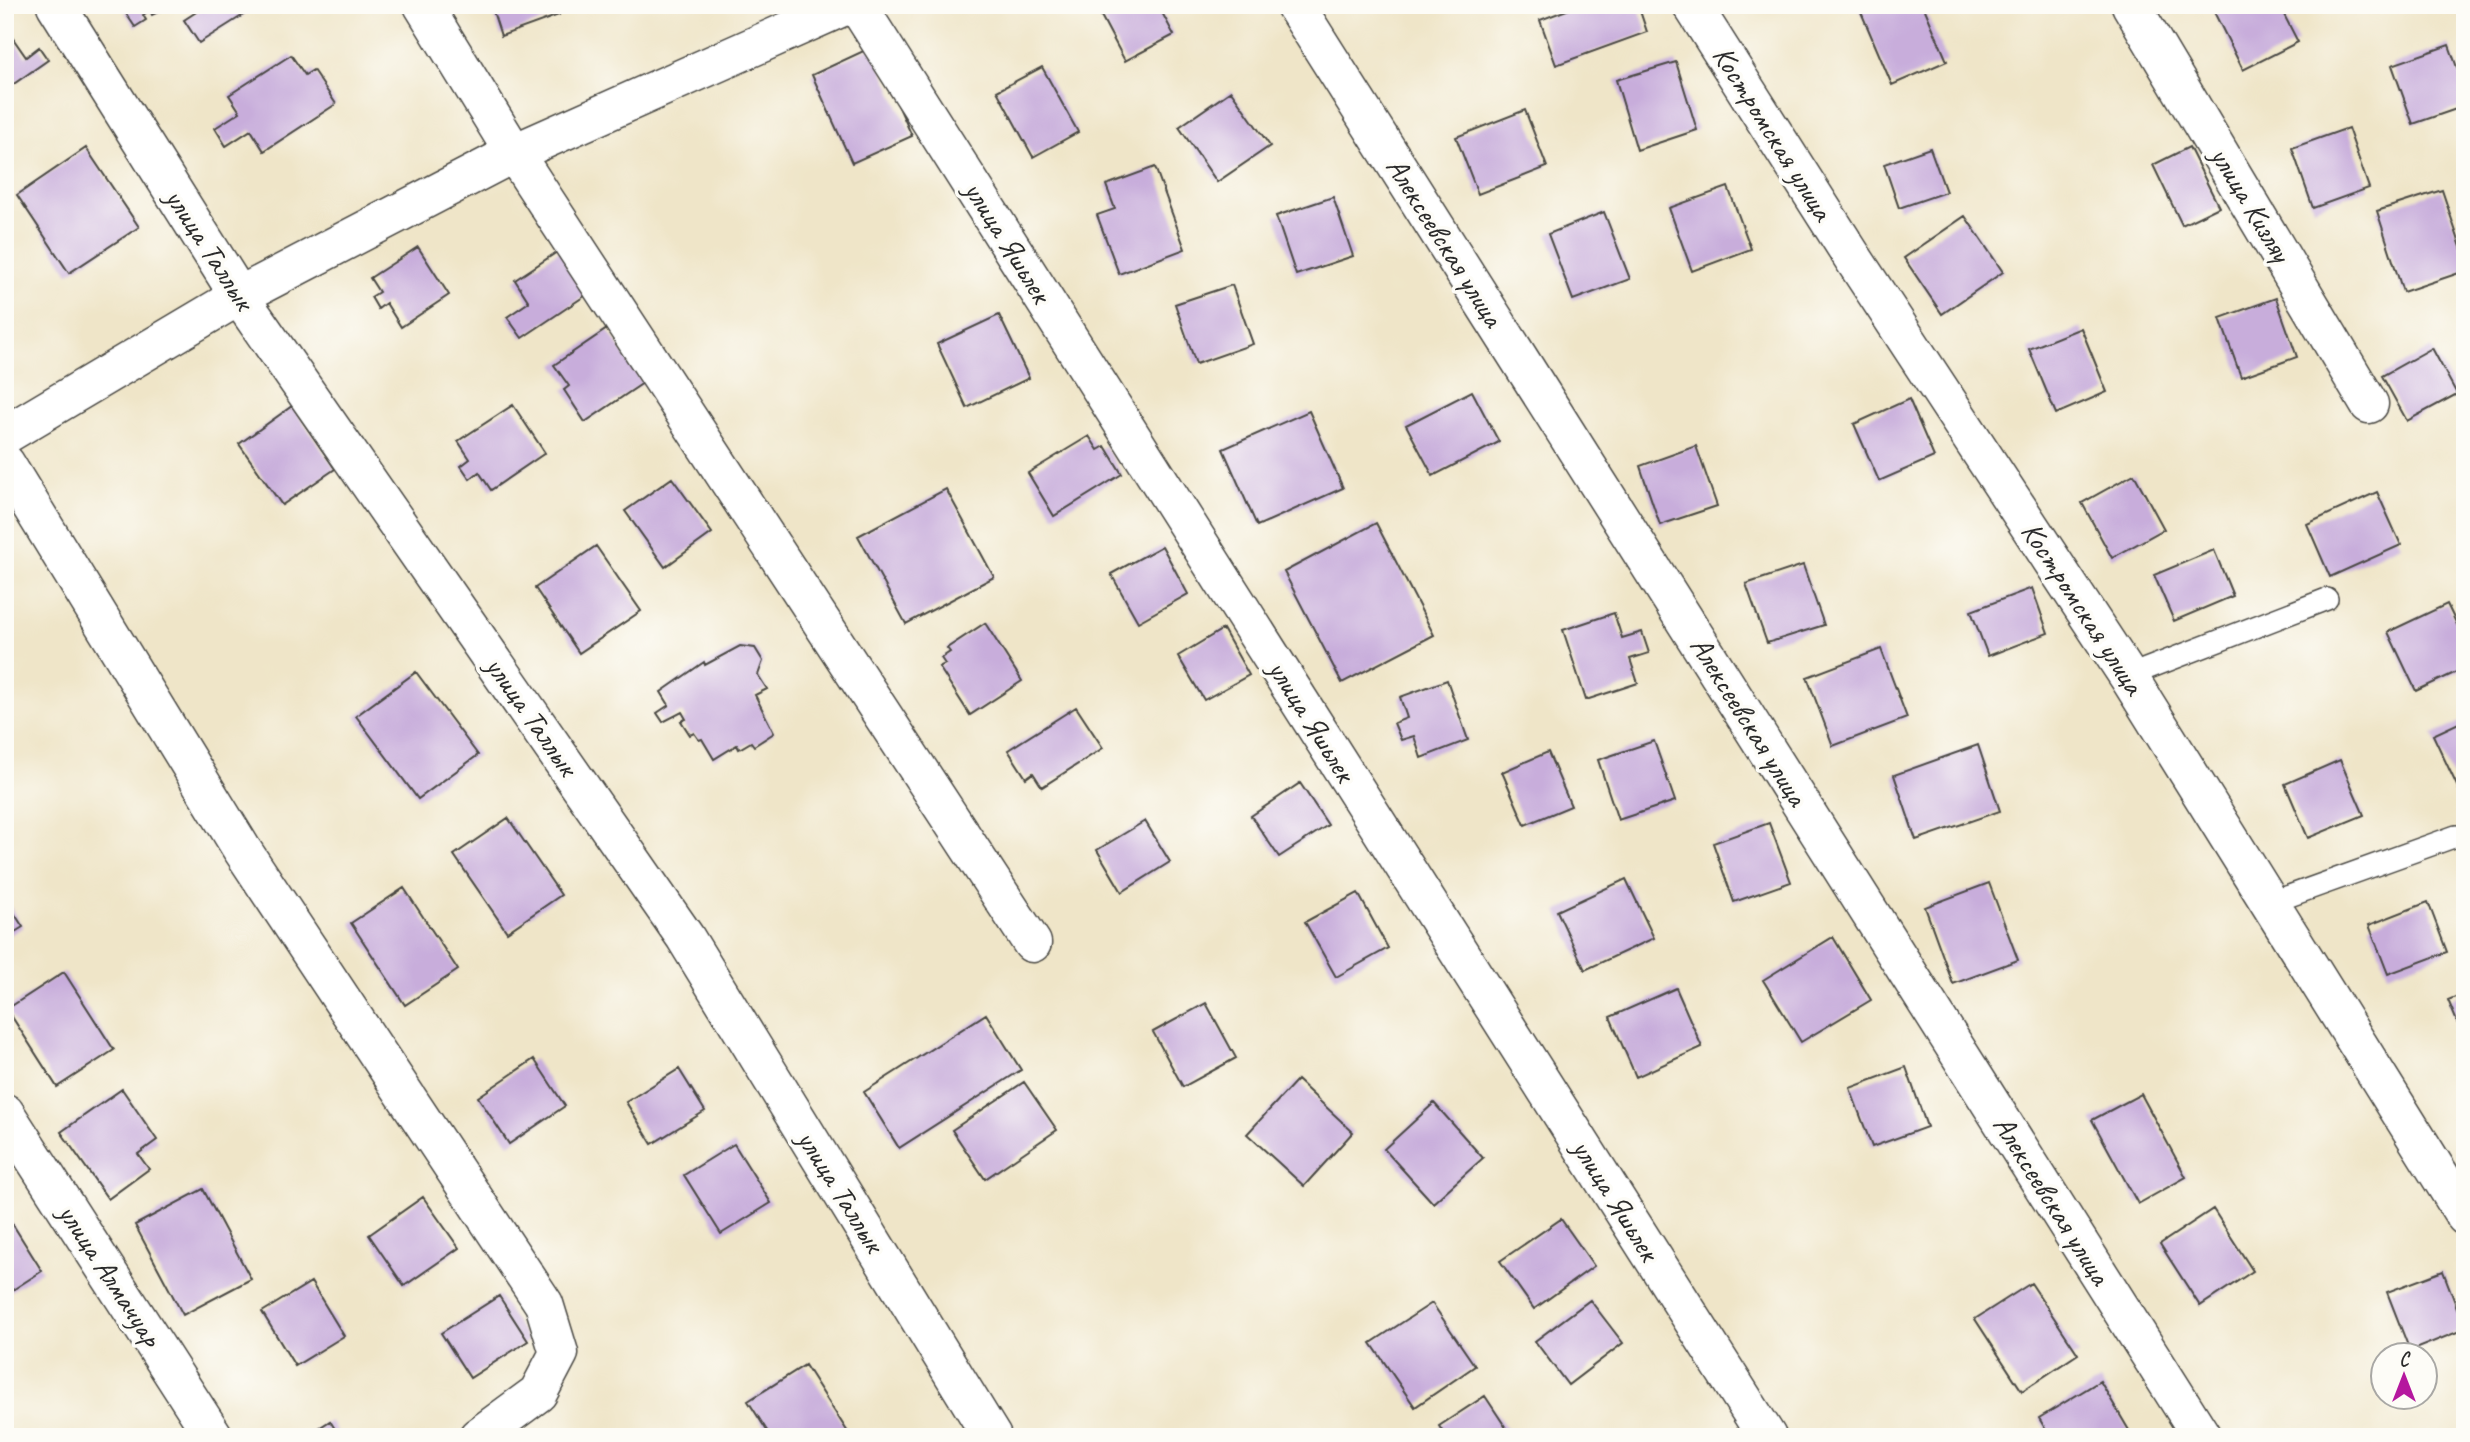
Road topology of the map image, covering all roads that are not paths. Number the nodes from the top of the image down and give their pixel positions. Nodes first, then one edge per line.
1 (56, 5) edge
2 (423, 5) edge
3 (847, 5) edge
4 (857, 5) edge
5 (1295, 5) edge
6 (1692, 5) edge
7 (2131, 5) edge
8 (514, 153) junction
9 (239, 296) junction
10 (2369, 404) dead end
11 (5, 435) edge
12 (5, 463) edge
13 (2327, 599) dead end
14 (2128, 676) junction
15 (2456, 836) dead end
16 (2270, 903) junction
17 (1032, 943) dead end
18 (5, 1113) edge
19 (2465, 1216) edge
20 (214, 1437) edge
21 (478, 1437) edge
22 (992, 1437) edge
23 (1767, 1437) edge
24 (2202, 1437) edge

1 - 9 street, улица Таллык
2 - 8 street
3 - 8 street
4 - 23 street, улица Яшьлек
5 - 24 street, Алексеевская улица
6 - 14 street, Костромская улица
7 - 10 street, улица Кизляу
8 - 9 street
8 - 17 street
9 - 11 street
9 - 22 street, улица Таллык
12 - 21 street
13 - 14 lane
14 - 16 street, Костромская улица
15 - 16 lane
16 - 19 street, Костромская улица
18 - 20 street, улица Алмачуар

